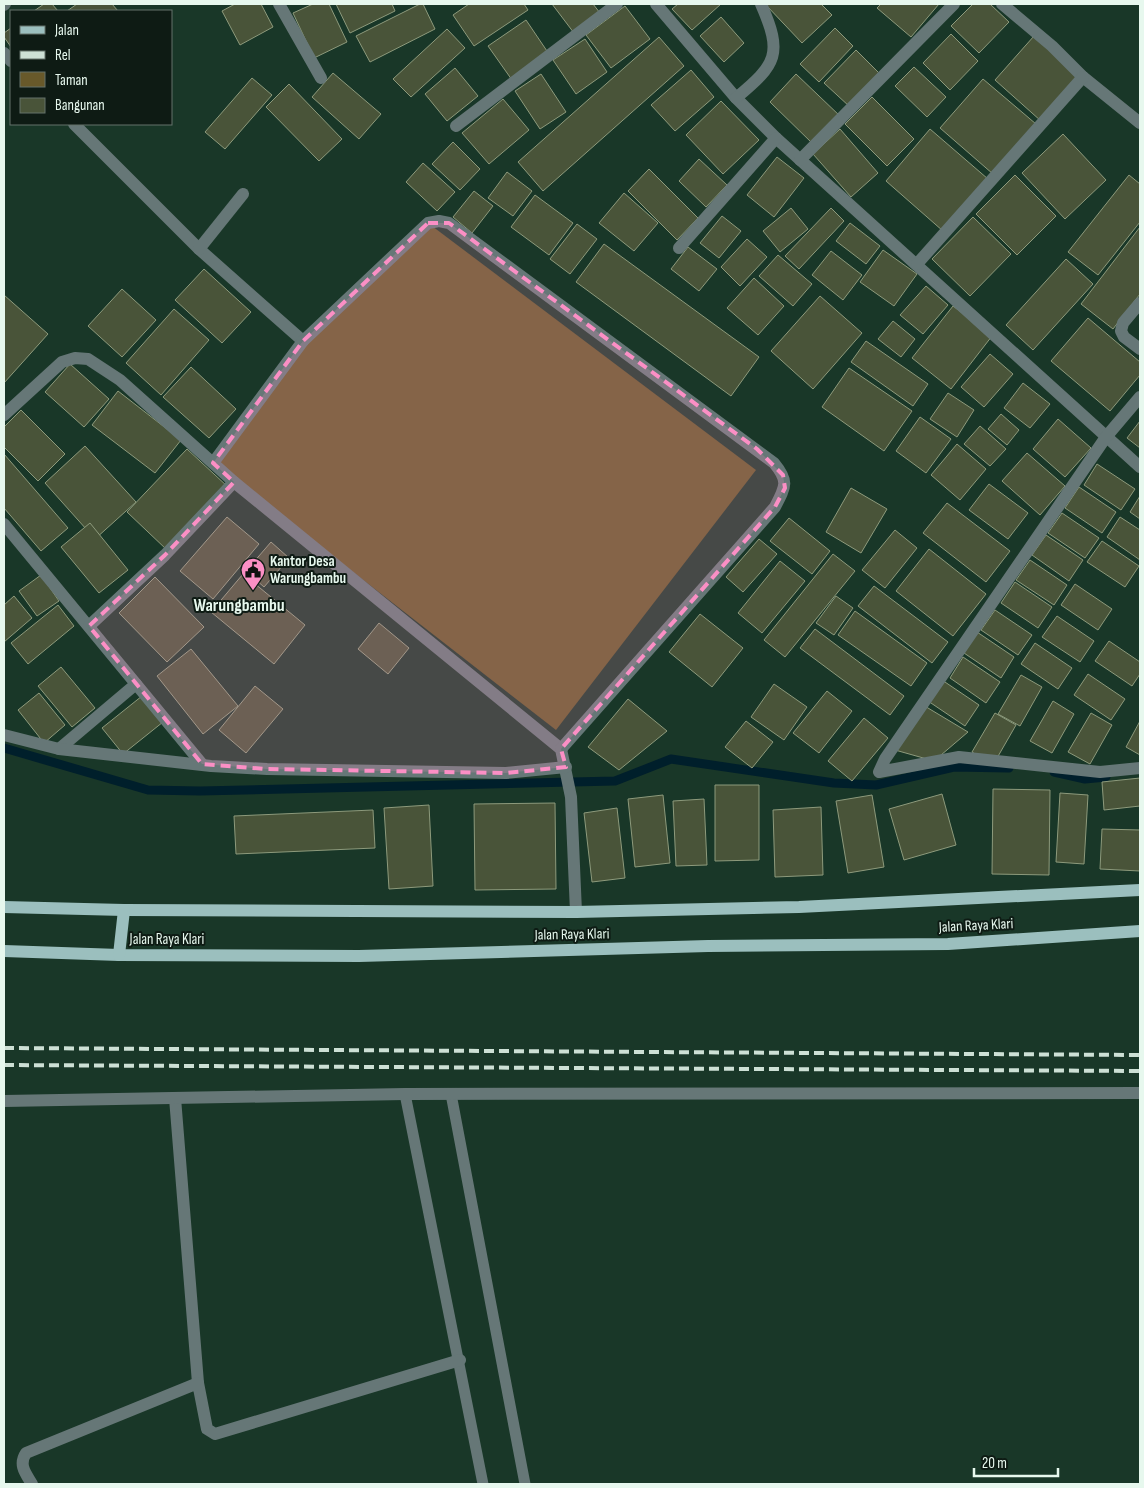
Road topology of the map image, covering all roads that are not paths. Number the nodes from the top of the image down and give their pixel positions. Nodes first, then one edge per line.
1 (279, 4) edge
2 (617, 4) edge
3 (656, 4) edge
4 (761, 4) edge
5 (954, 4) edge
6 (1002, 4) edge
7 (1083, 77) junction
8 (321, 78) dead end
9 (736, 98) junction
10 (1140, 123) edge
11 (75, 125) edge
12 (456, 126) dead end
13 (776, 138) junction
14 (800, 160) junction
15 (243, 194) dead end
16 (199, 248) junction
17 (679, 248) dead end
18 (916, 264) junction
19 (1140, 303) edge
20 (303, 341) junction
21 (1140, 349) edge
22 (1140, 397) edge
23 (4, 415) edge
24 (1106, 437) junction
25 (213, 463) junction
26 (1140, 467) edge
27 (234, 482) junction
28 (4, 524) edge
29 (89, 626) junction
30 (136, 684) junction
31 (4, 735) edge
32 (59, 749) junction
33 (561, 749) junction
34 (202, 764) junction
35 (1140, 768) edge
36 (566, 771) junction
37 (1140, 890) edge
38 (4, 907) edge
39 (124, 910) junction
40 (576, 912) junction
41 (1140, 931) edge
42 (4, 951) edge
43 (119, 955) junction
44 (1140, 1093) edge
45 (405, 1094) junction
46 (451, 1094) junction
47 (175, 1098) junction
48 (4, 1101) edge
49 (460, 1360) junction
50 (198, 1383) junction
51 (32, 1484) edge
52 (483, 1484) edge
53 (525, 1484) edge

1 - 8 street
2 - 12 street
3 - 9 street
4 - 9 street
5 - 14 street
6 - 7 street
7 - 10 street
7 - 18 street
9 - 13 street
11 - 16 street
13 - 14 street
13 - 17 street
14 - 18 street
15 - 16 street
16 - 20 street
18 - 24 street
19 - 21 street
20 - 25 street
20 - 33 street
22 - 24 street
23 - 25 street
24 - 26 street
24 - 35 street
25 - 27 street
27 - 29 street
27 - 33 street
28 - 29 street
29 - 30 street
30 - 32 street
30 - 34 street
31 - 32 street
32 - 34 street
33 - 36 street
34 - 36 street
36 - 40 street
37 - 40 main road, Jalan Raya Klari
38 - 39 main road, Jalan Raya Klari
39 - 40 main road, Jalan Raya Klari
39 - 43 main road
41 - 43 main road, Jalan Raya Klari
42 - 43 main road, Jalan Raya Klari
44 - 46 street
45 - 46 street
45 - 47 street
45 - 49 lane
46 - 53 lane
47 - 48 street
47 - 50 street
49 - 50 street
49 - 52 lane
50 - 51 street

